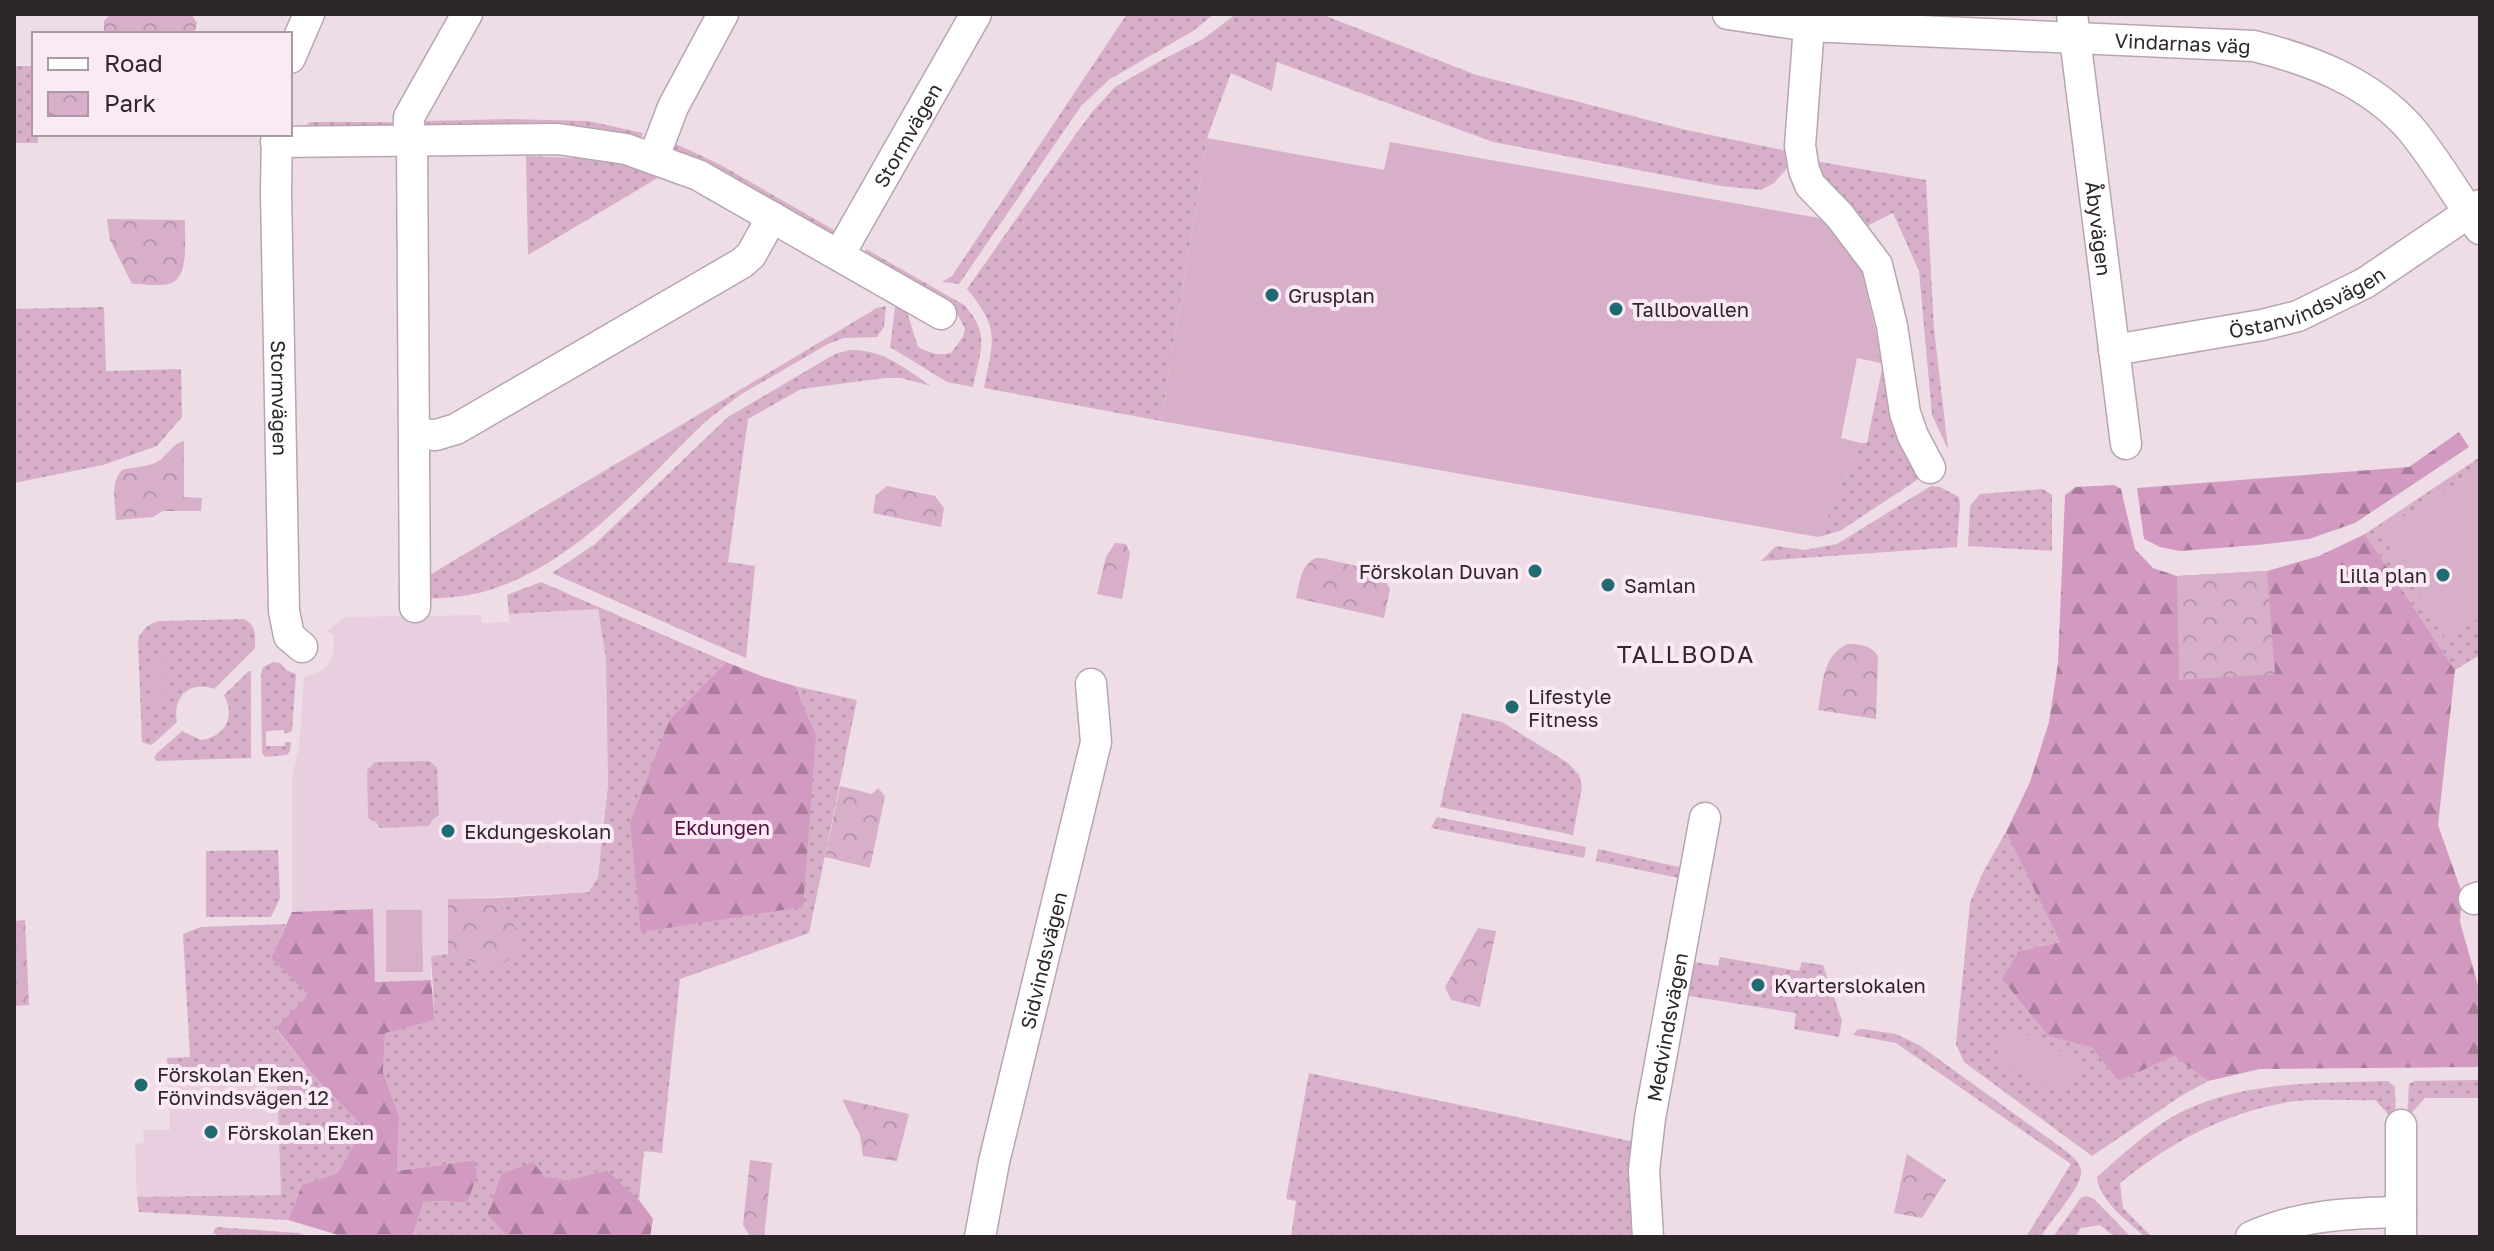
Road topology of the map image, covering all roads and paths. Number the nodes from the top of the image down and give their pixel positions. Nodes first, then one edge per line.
1 (309, 14) edge
2 (467, 14) edge
3 (723, 14) edge
4 (976, 14) edge
5 (1728, 14) edge
6 (1809, 26) junction
7 (2074, 26) edge
8 (292, 53) edge
9 (277, 138) edge
10 (411, 142) junction
11 (654, 157) junction
12 (2476, 216) edge
13 (772, 217) junction
14 (839, 255) junction
15 (941, 314) dead end
16 (2114, 350) junction
17 (415, 434) junction
18 (2126, 444) dead end
19 (1930, 468) dead end
20 (415, 607) dead end
21 (302, 647) dead end
22 (1091, 684) dead end
23 (1705, 818) dead end
24 (2401, 1125) dead end
25 (2401, 1224) edge
26 (980, 1237) edge
27 (1648, 1237) edge
28 (2251, 1237) edge

1 - 8 street
2 - 10 street
3 - 11 street
4 - 14 street, Stormvägen
5 - 6 street, Vindarnas väg
6 - 7 street, Vindarnas väg
6 - 19 street
7 - 12 street, Vindarnas väg
7 - 16 street, Åbyvägen
9 - 10 street, Stormvägen
9 - 21 street, Stormvägen
10 - 11 street, Stormvägen
10 - 17 street
11 - 13 street, Stormvägen
12 - 16 street, Östanvindsvägen
13 - 14 street, Stormvägen
13 - 17 street
14 - 15 street, Stormvägen
16 - 18 street, Åbyvägen
17 - 20 street
22 - 26 street, Sidvindsvägen
23 - 27 street, Medvindsvägen
24 - 25 street
25 - 28 street

